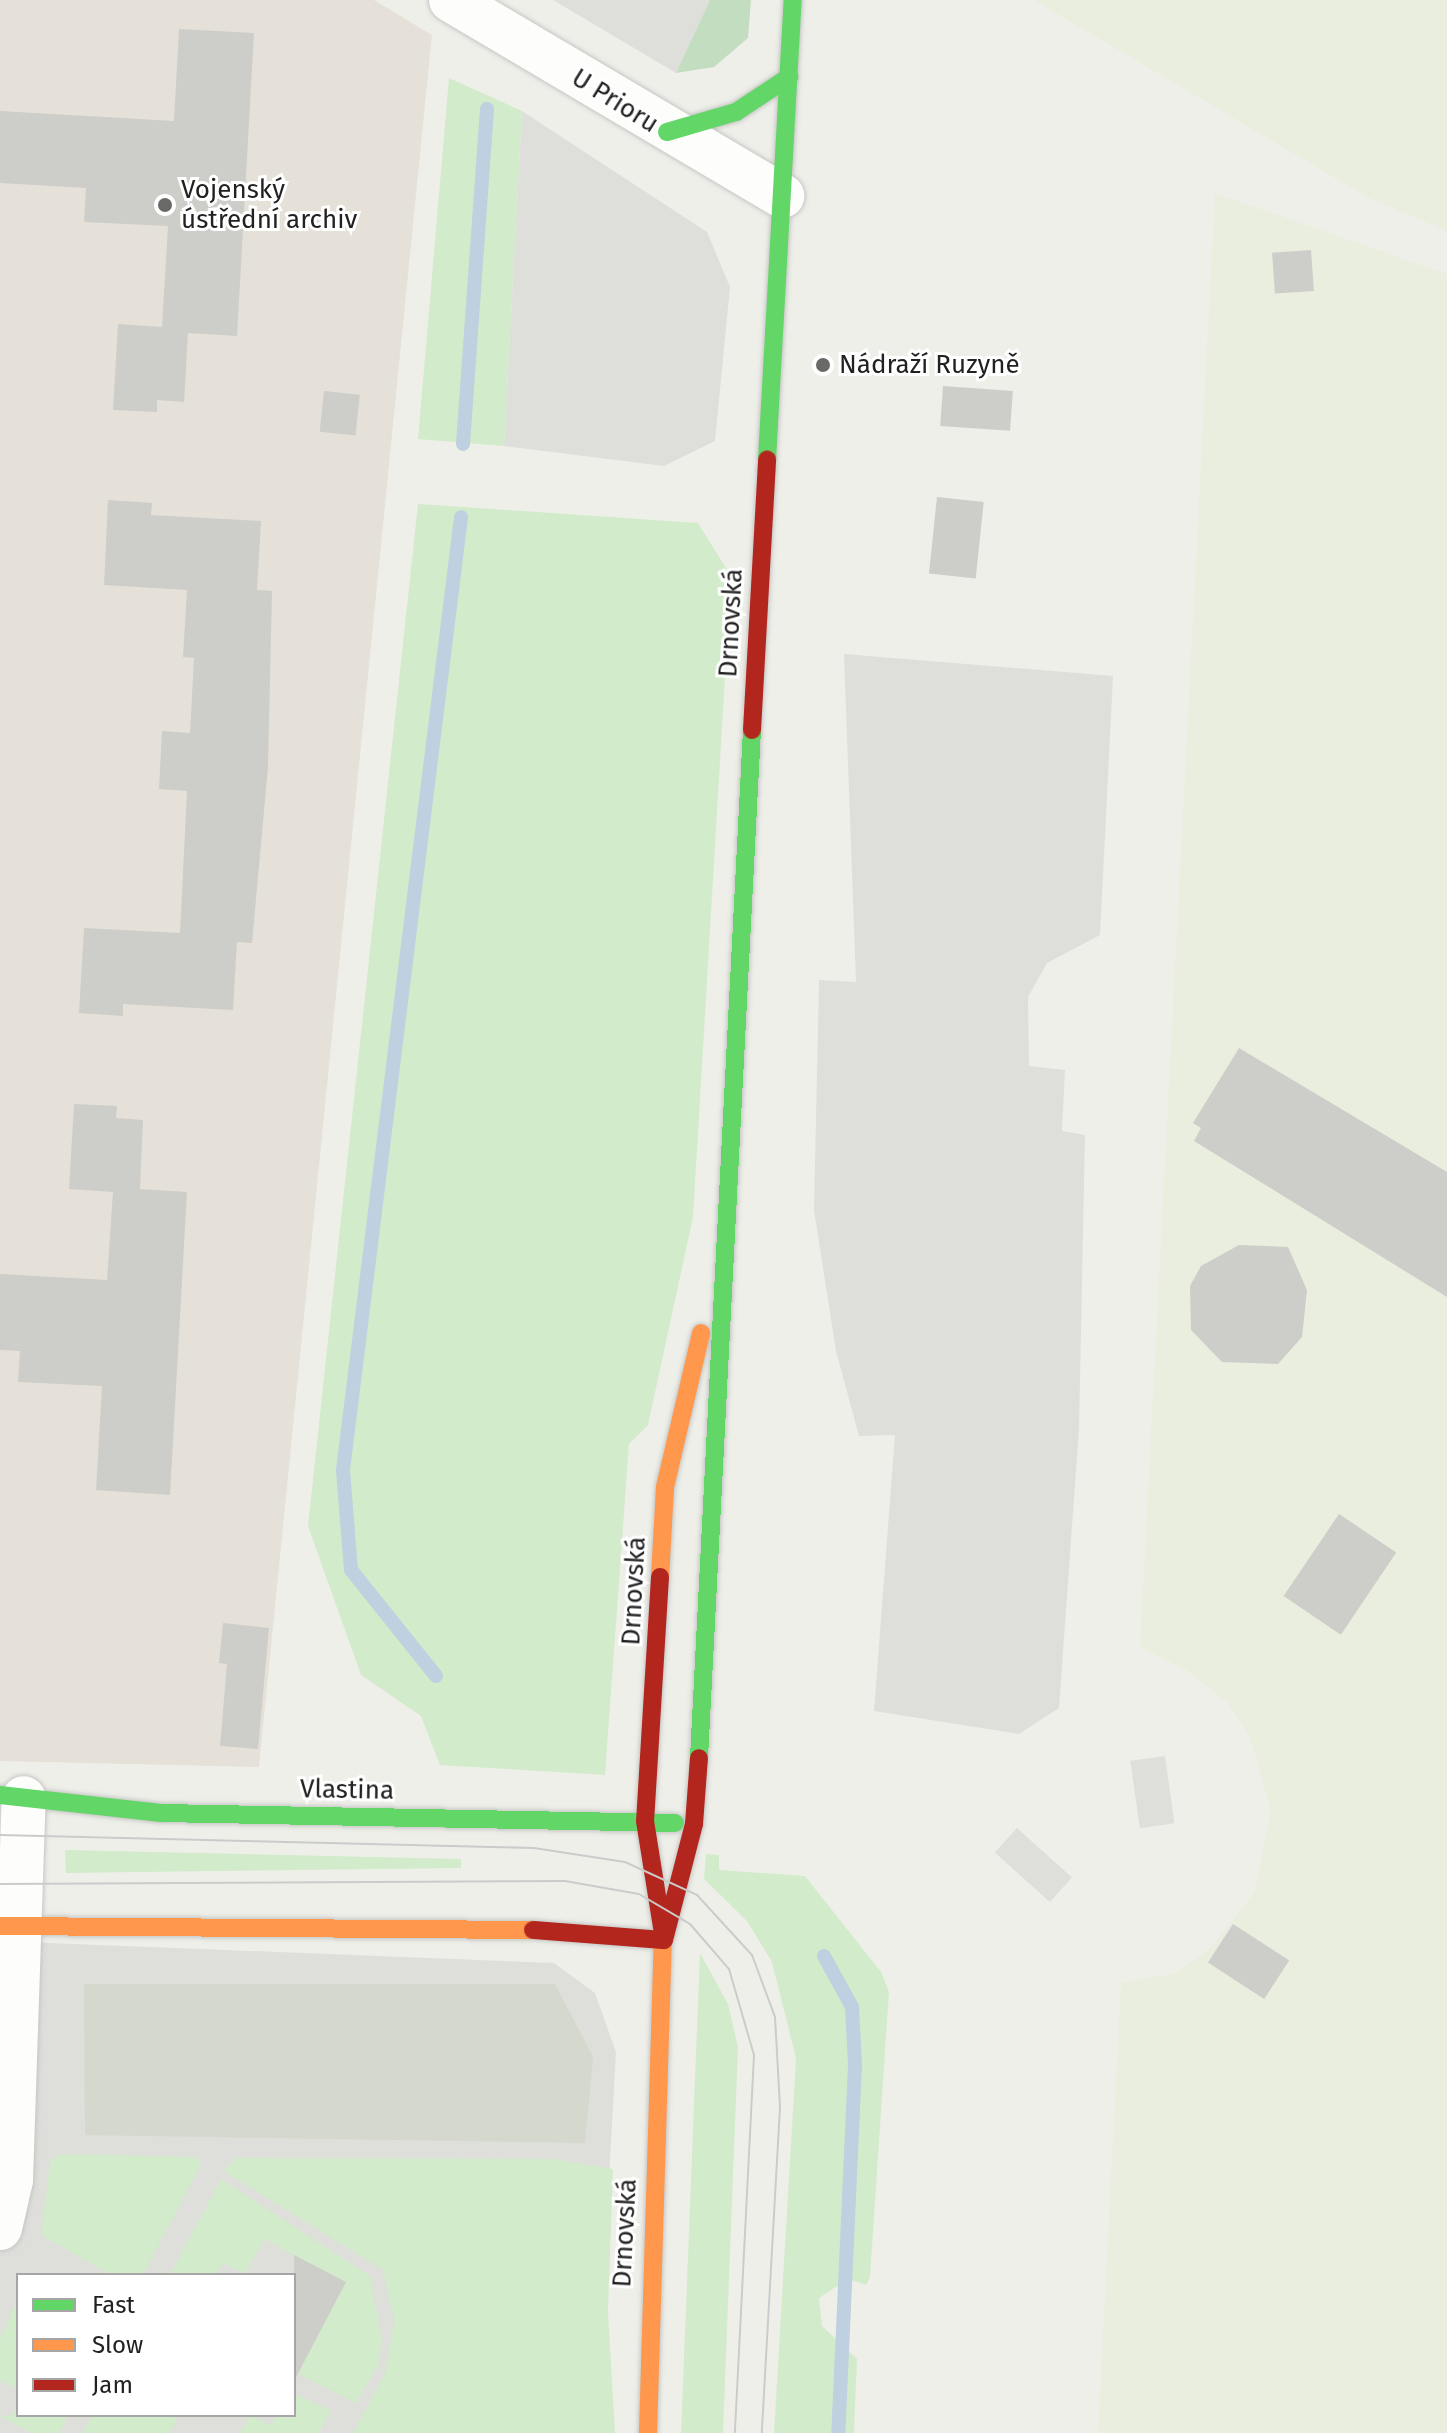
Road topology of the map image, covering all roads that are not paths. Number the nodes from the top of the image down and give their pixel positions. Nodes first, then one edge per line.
1 (451, 0) edge
2 (793, 0) edge
3 (789, 77) junction
4 (667, 132) junction
5 (782, 196) junction
6 (722, 1249) junction
7 (12, 1797) edge
8 (645, 1821) junction
9 (694, 1824) junction
10 (10, 1926) edge
11 (664, 1940) junction
12 (6, 2152) edge
13 (0, 2228) edge
14 (648, 2433) edge

1 - 4 street, U Prioru
2 - 3 main road, Drnovská
3 - 4 main road
3 - 5 main road, Drnovská
4 - 5 street, U Prioru
5 - 6 main road, Drnovská
6 - 8 main road, Drnovská
6 - 9 main road, Drnovská
7 - 8 main road, Vlastina
7 - 10 street
8 - 9 main road, Vlastina
8 - 11 main road, Drnovská
9 - 11 main road, Drnovská
10 - 11 main road
10 - 12 street
11 - 14 main road, Drnovská
12 - 13 street

